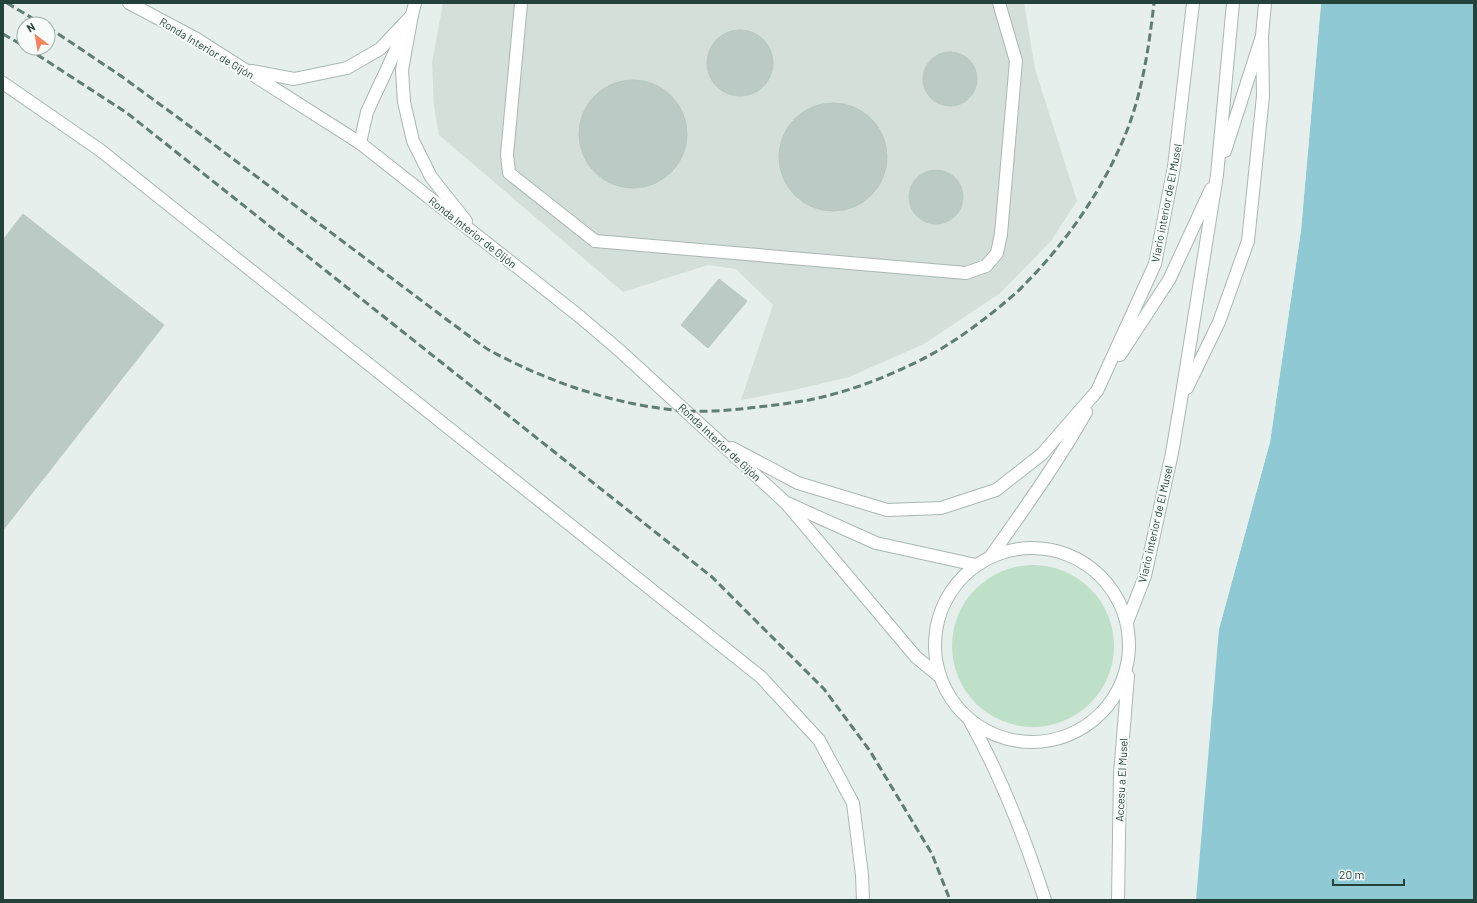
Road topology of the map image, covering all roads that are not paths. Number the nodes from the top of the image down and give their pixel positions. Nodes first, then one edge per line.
1 (129, 3) edge
2 (521, 3) edge
3 (999, 3) edge
4 (1193, 3) edge
5 (1233, 3) edge
6 (1265, 3) edge
7 (413, 9) edge
8 (1262, 36) junction
9 (245, 70) junction
10 (3, 83) edge
11 (360, 143) junction
12 (1217, 175) junction
13 (481, 239) junction
14 (1097, 391) junction
15 (1181, 400) junction
16 (716, 440) junction
17 (786, 503) junction
18 (991, 556) junction
19 (976, 565) junction
20 (1127, 622) junction
21 (1129, 659) junction
22 (938, 675) junction
23 (970, 720) junction
24 (1043, 897) edge
25 (863, 900) edge
26 (1118, 900) edge

1 - 9 lane, Ronda Interior de Gijón
2 - 3 lane
4 - 14 lane, Viario interior de El Musel
5 - 12 lane, Viario interior de El Musel
6 - 8 lane, Viario interior de El Musel
7 - 9 lane
7 - 11 lane
7 - 13 lane
8 - 12 lane, Viario interior de El Musel
8 - 15 lane, Viario interior de El Musel
9 - 11 lane, Ronda Interior de Gijón
10 - 25 lane
11 - 13 lane, Ronda Interior de Gijón
12 - 14 lane, Viario interior de El Musel
12 - 15 lane, Viario interior de El Musel
13 - 16 lane, Ronda Interior de Gijón
14 - 16 lane, Viario interior de El Musel
14 - 18 lane, Viario interior de El Musel
15 - 20 lane, Viario interior de El Musel
16 - 17 lane, Ronda Interior de Gijón
17 - 19 lane, Ronda Interior de Gijón
17 - 22 lane, Ronda Interior de Gijón
18 - 19 lane, Accesu a El Musel
18 - 20 lane, Accesu a El Musel
19 - 22 lane, Accesu a El Musel
20 - 21 lane, Accesu a El Musel
21 - 23 lane, Accesu a El Musel
21 - 26 lane, Accesu a El Musel
22 - 23 lane, Accesu a El Musel
23 - 24 lane, Accesu a El Musel

